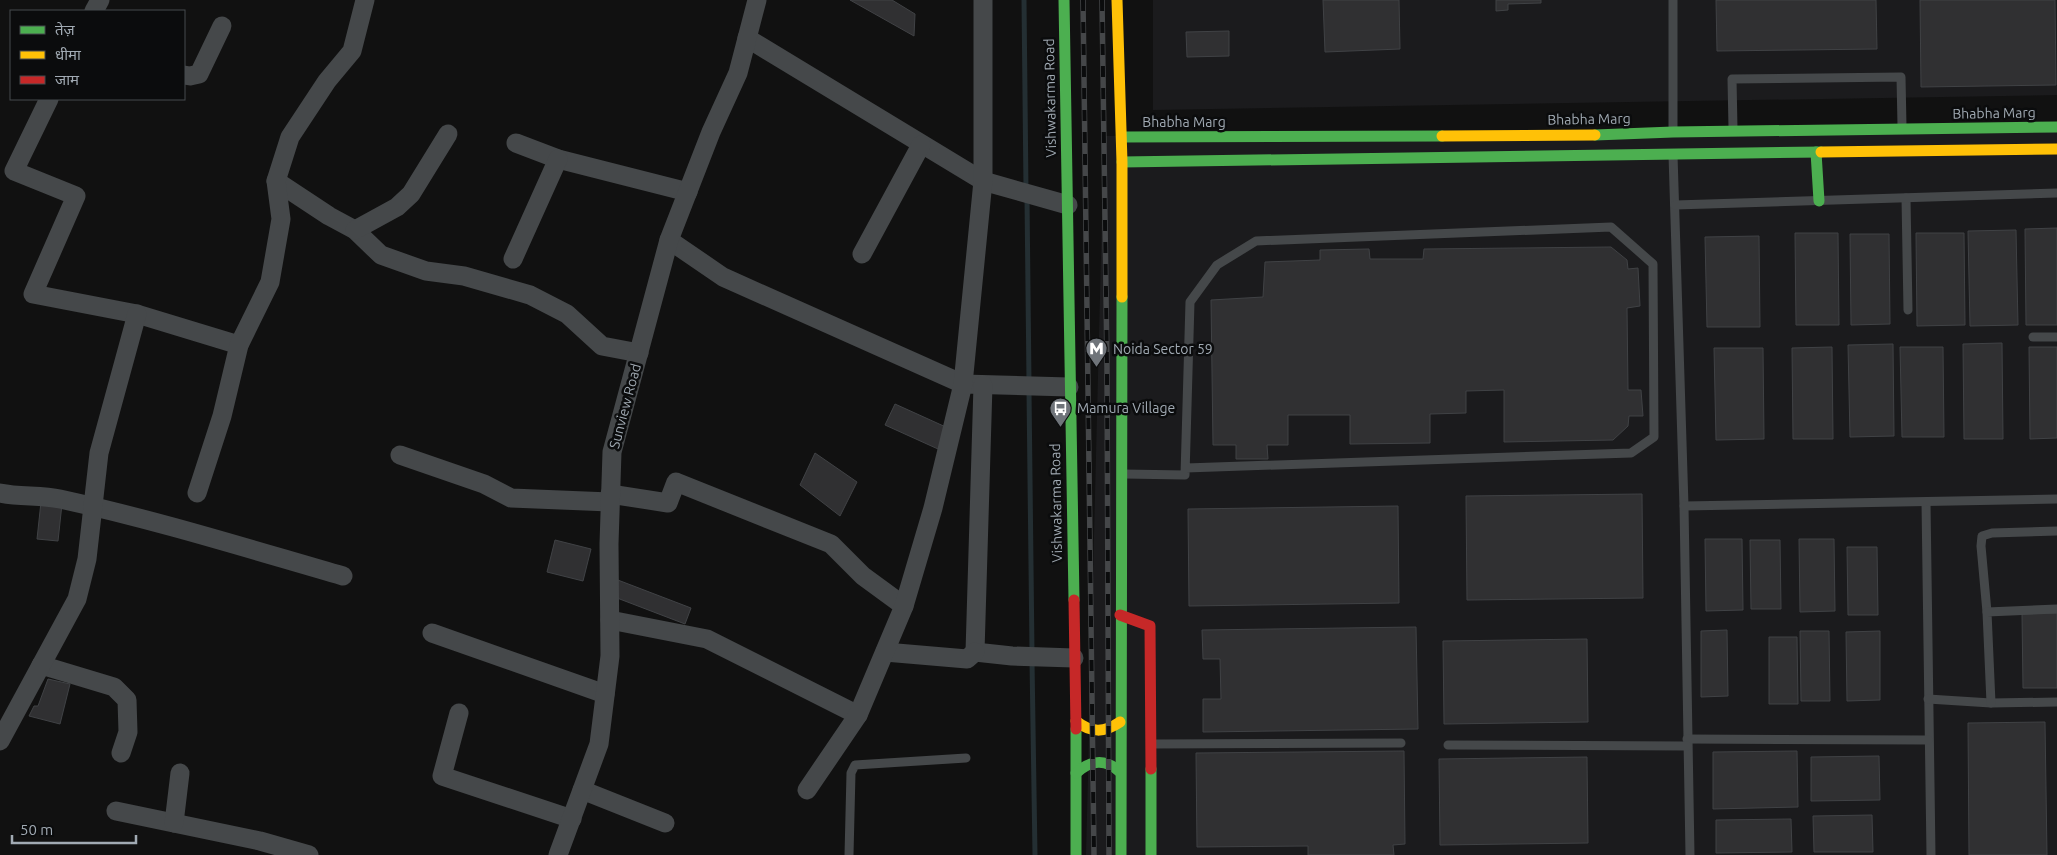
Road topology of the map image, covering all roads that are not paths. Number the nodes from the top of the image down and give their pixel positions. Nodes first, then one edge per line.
1 (365, 0) edge
2 (983, 0) edge
3 (1118, 0) edge
4 (1673, 0) edge
5 (754, 1) edge
6 (1059, 3) edge
7 (222, 26) dead end
8 (747, 38) junction
9 (185, 74) edge
10 (49, 100) edge
11 (2057, 127) edge
12 (1902, 129) junction
13 (1733, 131) junction
14 (448, 134) dead end
15 (1122, 137) junction
16 (516, 143) dead end
17 (1673, 143) junction
18 (921, 145) junction
19 (1191, 149) junction
20 (2057, 149) edge
21 (1816, 152) junction
22 (558, 158) junction
23 (1122, 162) junction
24 (276, 181) junction
25 (983, 181) junction
26 (688, 192) junction
27 (2057, 193) edge
28 (1906, 198) junction
29 (1819, 201) junction
30 (1068, 205) junction
31 (1675, 205) junction
32 (356, 230) junction
33 (669, 240) junction
34 (862, 254) dead end
35 (512, 259) dead end
36 (1908, 310) dead end
37 (137, 314) junction
38 (2033, 337) dead end
39 (2057, 337) edge
40 (239, 345) junction
41 (639, 353) junction
42 (963, 384) junction
43 (983, 385) junction
44 (1068, 387) junction
45 (400, 455) dead end
46 (1186, 468) junction
47 (1121, 474) junction
48 (0, 493) edge
49 (197, 493) dead end
50 (610, 498) junction
51 (2057, 499) edge
52 (1926, 502) junction
53 (1684, 506) junction
54 (92, 507) junction
55 (2057, 531) edge
56 (343, 576) dead end
57 (904, 606) junction
58 (2057, 609) edge
59 (1988, 612) junction
60 (1120, 615) junction
61 (610, 620) junction
62 (432, 633) dead end
63 (885, 652) junction
64 (975, 652) junction
65 (1074, 658) junction
66 (41, 665) junction
67 (605, 694) junction
68 (1928, 699) junction
69 (2057, 702) edge
70 (1991, 703) junction
71 (459, 713) dead end
72 (858, 715) junction
73 (1076, 721) junction
74 (1120, 722) junction
75 (0, 740) edge
76 (1928, 740) junction
77 (1401, 742) dead end
78 (1687, 742) junction
79 (1151, 744) junction
80 (1448, 744) dead end
81 (121, 753) dead end
82 (966, 758) dead end
83 (1120, 772) junction
84 (180, 773) dead end
85 (1076, 773) junction
86 (582, 790) junction
87 (807, 790) dead end
88 (116, 811) dead end
89 (572, 819) junction
90 (174, 823) junction
91 (666, 823) dead end
92 (1121, 832) junction
93 (1151, 840) junction
94 (309, 855) edge
95 (558, 855) edge
96 (849, 855) edge
97 (1076, 855) edge
98 (1121, 855) edge
99 (1152, 855) edge
100 (1690, 855) edge
101 (1931, 855) edge

1 - 24 street
2 - 25 street
3 - 15 street
4 - 17 lane
5 - 8 street, Sunview Road
6 - 30 street, Vishwakarma Road
7 - 9 street
8 - 18 street
8 - 26 street, Sunview Road
10 - 37 street
11 - 12 street, Bhabha Marg
12 - 13 street, Bhabha Marg
12 - 13 lane
13 - 17 street, Bhabha Marg
14 - 32 street
15 - 19 street, Bhabha Marg
15 - 23 street
16 - 22 street
17 - 19 street, Bhabha Marg
17 - 19 street, Bhabha Marg
17 - 21 street, Bhabha Marg
17 - 31 lane
18 - 25 street
18 - 34 street
19 - 23 street, Bhabha Marg
20 - 21 street, Bhabha Marg
21 - 29 street
22 - 26 street
22 - 35 street
23 - 47 street
24 - 32 street
24 - 40 street
25 - 30 street
25 - 42 street
26 - 33 street, Sunview Road
27 - 28 lane
28 - 29 lane
28 - 36 lane
29 - 31 lane
30 - 44 street, Vishwakarma Road
31 - 53 lane
32 - 41 street
33 - 41 street, Sunview Road
33 - 42 street
37 - 40 street
37 - 54 street
38 - 39 lane
40 - 49 street
41 - 50 street, Sunview Road
42 - 43 street
42 - 57 street
43 - 44 street
43 - 64 street
44 - 65 street, Vishwakarma Road
45 - 50 street
46 - 46 lane
46 - 47 lane
47 - 60 street
48 - 54 street
50 - 57 street
50 - 61 street, Sunview Road
51 - 52 lane
52 - 53 lane
52 - 68 lane
53 - 78 lane
54 - 56 street
54 - 66 street
55 - 59 lane
57 - 63 street
58 - 59 lane
59 - 70 lane
60 - 74 street
60 - 79 street
61 - 67 street, Sunview Road
61 - 72 street
62 - 67 street
63 - 64 street
63 - 72 street
64 - 65 street
65 - 73 street, Vishwakarma Road
66 - 75 street
66 - 81 street
67 - 86 street, Sunview Road
68 - 70 lane
68 - 76 lane
69 - 70 lane
71 - 89 street
72 - 87 street
73 - 74 street
73 - 85 street, Vishwakarma Road
74 - 83 street
76 - 78 lane
76 - 101 lane
77 - 79 lane
78 - 80 lane
78 - 100 lane
79 - 93 street
82 - 96 lane
83 - 85 street
83 - 92 street
84 - 90 street
85 - 97 street, Vishwakarma Road
86 - 89 street, Sunview Road
86 - 91 street
88 - 90 street
89 - 95 street, Sunview Road
90 - 94 street
92 - 93 street
92 - 98 street
93 - 99 street

